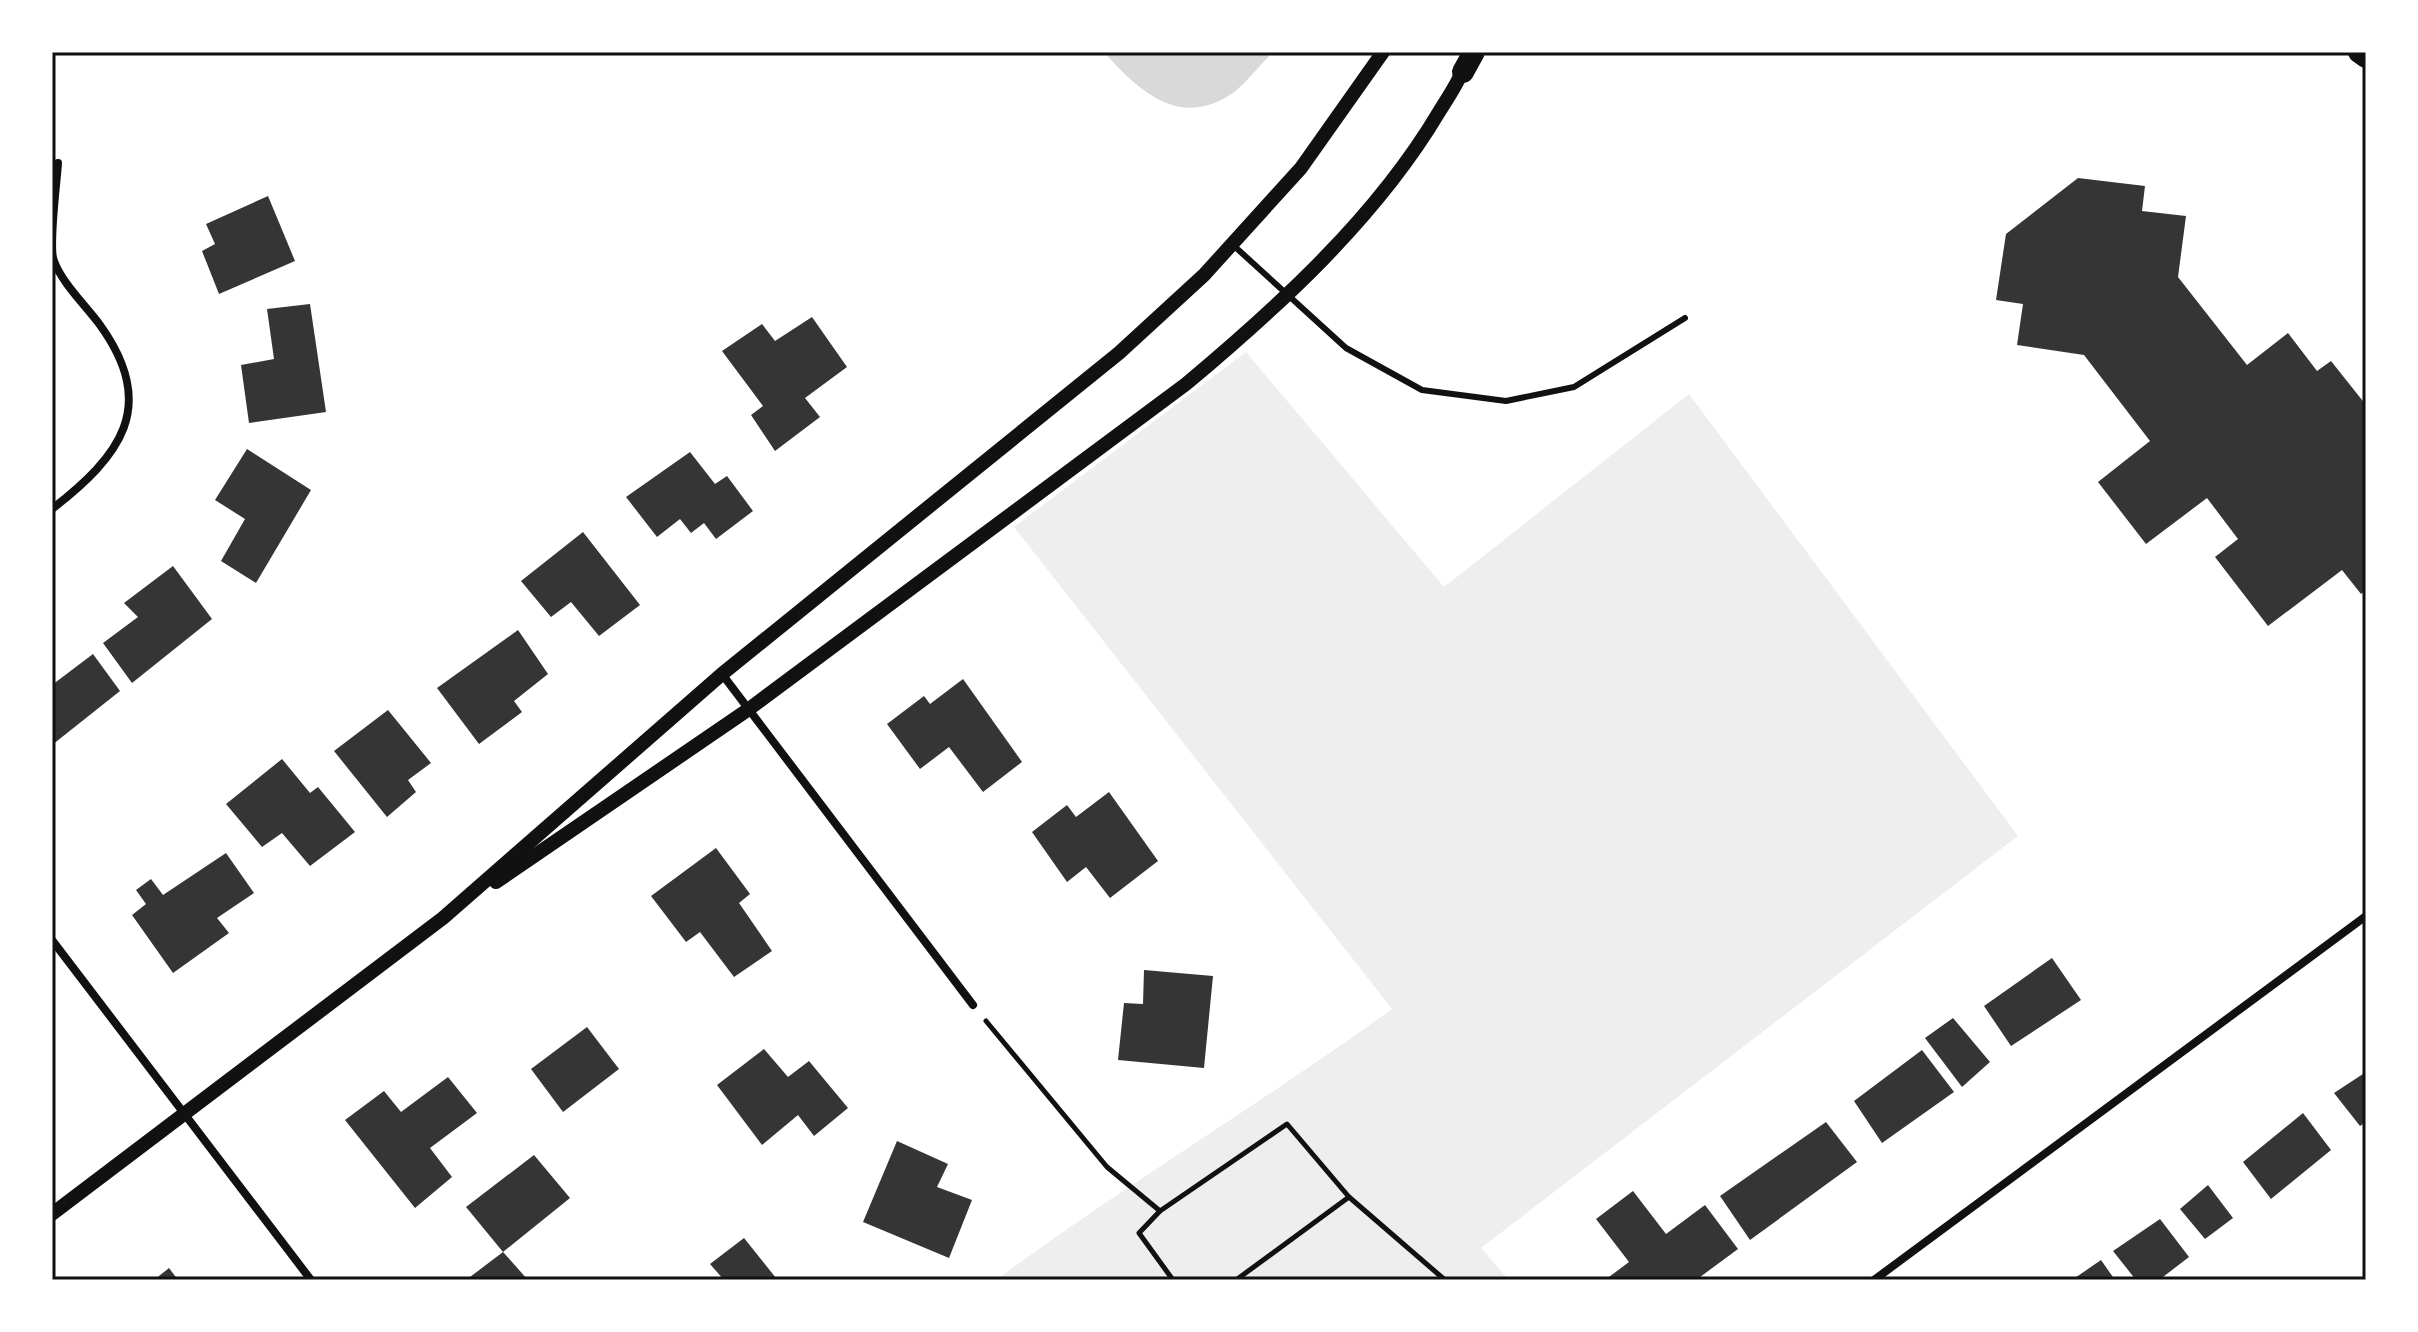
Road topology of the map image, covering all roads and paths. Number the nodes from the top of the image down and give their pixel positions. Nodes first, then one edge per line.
1 (1383, 52) edge
2 (2359, 52) edge
3 (2366, 57) edge
4 (1468, 59) edge
5 (58, 163) dead end
6 (1233, 245) junction
7 (1287, 293) junction
8 (1685, 318) dead end
9 (52, 509) edge
10 (722, 674) junction
11 (749, 709) junction
12 (2366, 916) edge
13 (443, 918) junction
14 (52, 940) edge
15 (973, 1005) joint
16 (186, 1115) junction
17 (1349, 1197) junction
18 (1160, 1211) junction
19 (52, 1214) edge
20 (311, 1280) edge
21 (1173, 1280) edge
22 (1236, 1280) edge
23 (1445, 1280) edge
24 (1874, 1280) edge

1 - 6 street
2 - 3 highway
4 - 7 street
5 - 9 street
6 - 7 lane
6 - 10 street
7 - 8 lane
7 - 11 street
10 - 11 street
10 - 13 street
11 - 13 street
11 - 15 street
12 - 24 street
13 - 16 street
14 - 16 street
15 - 18 path
16 - 19 street
16 - 20 street
17 - 18 path
17 - 22 path
17 - 23 path
18 - 21 path

